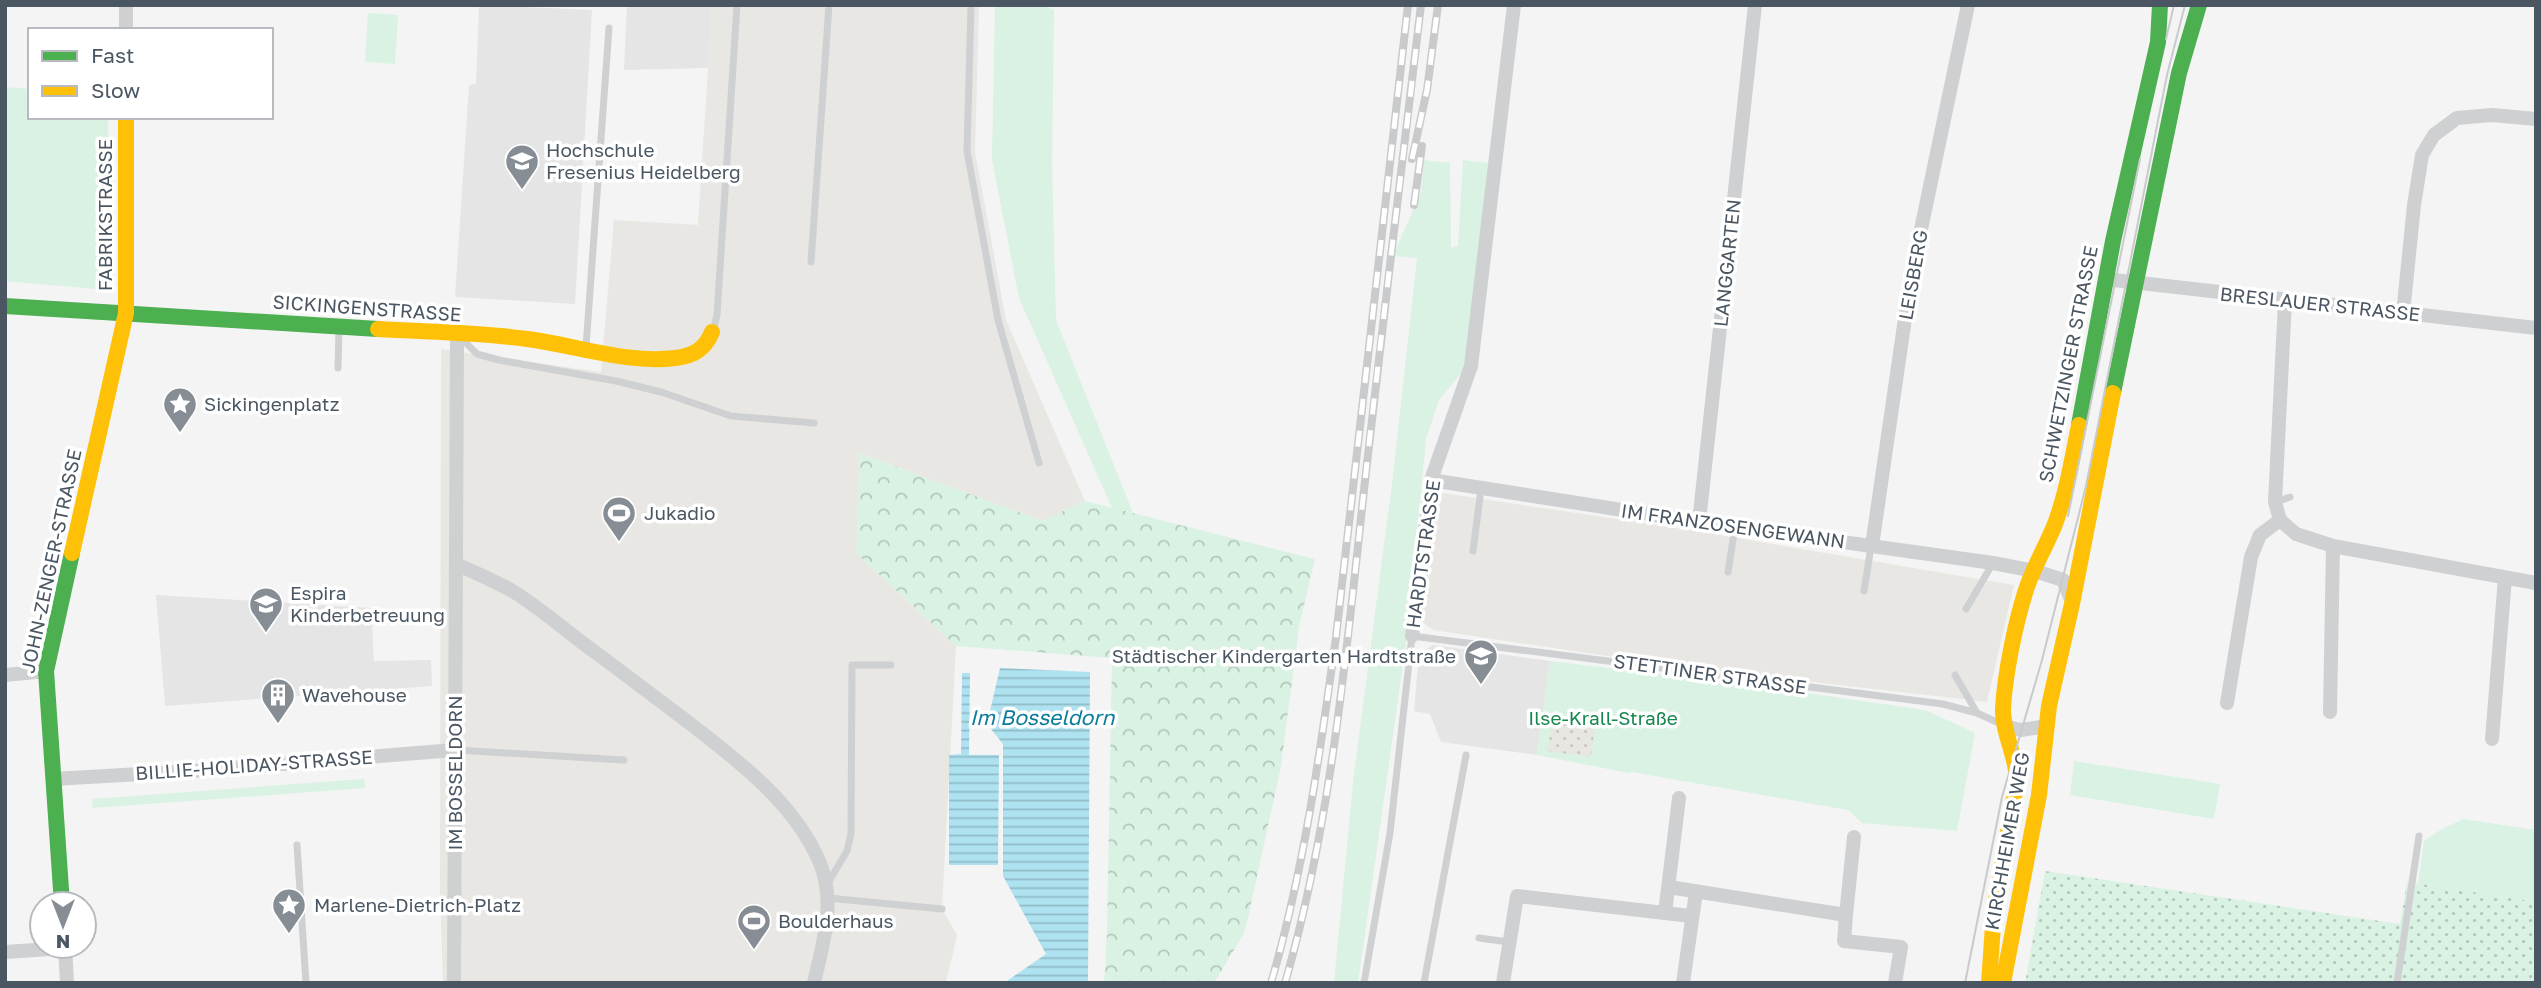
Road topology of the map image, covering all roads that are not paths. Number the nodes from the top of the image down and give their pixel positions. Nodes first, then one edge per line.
1 (126, 5) edge
2 (737, 5) edge
3 (829, 5) edge
4 (971, 5) edge
5 (1514, 5) edge
6 (1755, 5) edge
7 (1968, 5) edge
8 (2160, 5) edge
9 (2199, 5) edge
10 (126, 28) edge
11 (608, 29) dead end
12 (126, 119) edge
13 (2536, 119) edge
14 (811, 262) dead end
15 (2105, 279) junction
16 (2134, 282) junction
17 (2285, 301) junction
18 (5, 306) edge
19 (126, 313) junction
20 (2403, 314) junction
21 (339, 327) junction
22 (2536, 328) edge
23 (712, 332) joint
24 (457, 335) junction
25 (586, 348) junction
26 (338, 368) dead end
27 (814, 423) dead end
28 (1039, 463) dead end
29 (1431, 480) junction
30 (1482, 489) junction
31 (2290, 497) dead end
32 (2276, 502) junction
33 (2280, 520) junction
34 (1699, 522) junction
35 (1735, 526) junction
36 (2333, 545) junction
37 (1871, 546) junction
38 (1472, 551) dead end
39 (1993, 563) junction
40 (456, 564) junction
41 (2035, 571) junction
42 (1728, 572) dead end
43 (2505, 578) junction
44 (2536, 583) edge
45 (1864, 591) dead end
46 (2072, 604) junction
47 (1966, 609) dead end
48 (1412, 635) junction
49 (891, 665) dead end
50 (46, 671) junction
51 (5, 675) edge
52 (1955, 675) dead end
53 (2227, 703) dead end
54 (2330, 712) dead end
55 (1977, 713) junction
56 (2004, 726) junction
57 (2047, 726) junction
58 (2492, 739) dead end
59 (455, 750) junction
60 (1466, 755) dead end
61 (624, 760) dead end
62 (53, 779) junction
63 (1679, 798) dead end
64 (2419, 836) dead end
65 (1854, 837) dead end
66 (297, 845) dead end
67 (1669, 887) junction
68 (61, 890) edge
69 (827, 892) junction
70 (1696, 892) junction
71 (942, 909) dead end
72 (1665, 913) junction
73 (1846, 915) junction
74 (1691, 916) junction
75 (1434, 929) junction
76 (1443, 931) dead end
77 (1479, 938) dead end
78 (1509, 942) junction
79 (28, 950) edge
80 (5, 952) edge
81 (66, 960) edge
82 (67, 983) edge
83 (306, 983) edge
84 (454, 983) edge
85 (814, 983) edge
86 (1364, 983) edge
87 (1423, 983) edge
88 (1503, 983) edge
89 (1683, 983) edge
90 (1895, 983) edge
91 (1989, 983) edge
92 (2003, 983) edge
93 (2397, 983) edge

1 - 10 street
2 - 23 lane
3 - 14 lane
4 - 28 lane
5 - 29 street, HARDTSTRASSE
6 - 34 street, LANGGARTEN
7 - 37 street, LEISBERG
8 - 15 street, SCHWETZINGER STRASSE
9 - 16 street
11 - 25 lane
12 - 19 street, FABRIKSTRASSE
13 - 20 street
15 - 16 street, BRESLAUER STRASSE
15 - 41 street, SCHWETZINGER STRASSE
16 - 17 street, BRESLAUER STRASSE
16 - 46 street
17 - 20 street, BRESLAUER STRASSE
17 - 32 street
18 - 19 street, SICKINGENSTRASSE
19 - 21 street, SICKINGENSTRASSE
19 - 50 street, JOHN-ZENGER-STRASSE
20 - 22 street, BRESLAUER STRASSE
21 - 24 street, SICKINGENSTRASSE
21 - 26 lane
23 - 25 street, SICKINGENSTRASSE
24 - 25 street, SICKINGENSTRASSE
24 - 27 lane
24 - 40 street, IM BOSSELDORN
29 - 30 street, IM FRANZOSENGEWANN
29 - 48 street, HARDTSTRASSE
30 - 34 street, IM FRANZOSENGEWANN
30 - 38 lane
31 - 32 lane
32 - 33 street
33 - 36 street
33 - 53 street
34 - 35 street, IM FRANZOSENGEWANN
35 - 37 street, IM FRANZOSENGEWANN
35 - 42 lane
36 - 43 street
36 - 54 street
37 - 39 street, IM FRANZOSENGEWANN
37 - 45 lane
39 - 41 street, IM FRANZOSENGEWANN
39 - 47 lane
40 - 59 street, IM BOSSELDORN
40 - 69 street
41 - 46 street, IM FRANZOSENGEWANN
41 - 56 street, SCHWETZINGER STRASSE
43 - 44 street
43 - 58 street
46 - 57 street, KIRCHHEIMER WEG
48 - 55 lane, STETTINER STRASSE
48 - 86 lane, HARDTSTRASSE
49 - 69 lane
50 - 51 street
50 - 62 street, JOHN-ZENGER-STRASSE
52 - 55 lane
55 - 56 lane, STETTINER STRASSE
56 - 57 street
56 - 91 street, KIRCHHEIMER WEG
57 - 92 street, KIRCHHEIMER WEG
59 - 61 lane
59 - 62 street, BILLIE-HOLIDAY-STRASSE
59 - 84 street, IM BOSSELDORN
60 - 75 lane
62 - 68 street, JOHN-ZENGER-STRASSE
63 - 67 street
64 - 93 lane
65 - 73 street
66 - 83 lane
67 - 70 street
67 - 72 street
69 - 71 lane
69 - 85 street
70 - 73 street
70 - 74 street
72 - 74 street
72 - 78 street
73 - 90 street
74 - 89 street
75 - 76 lane
75 - 87 lane
77 - 78 lane
78 - 88 street
79 - 80 street
81 - 82 street

